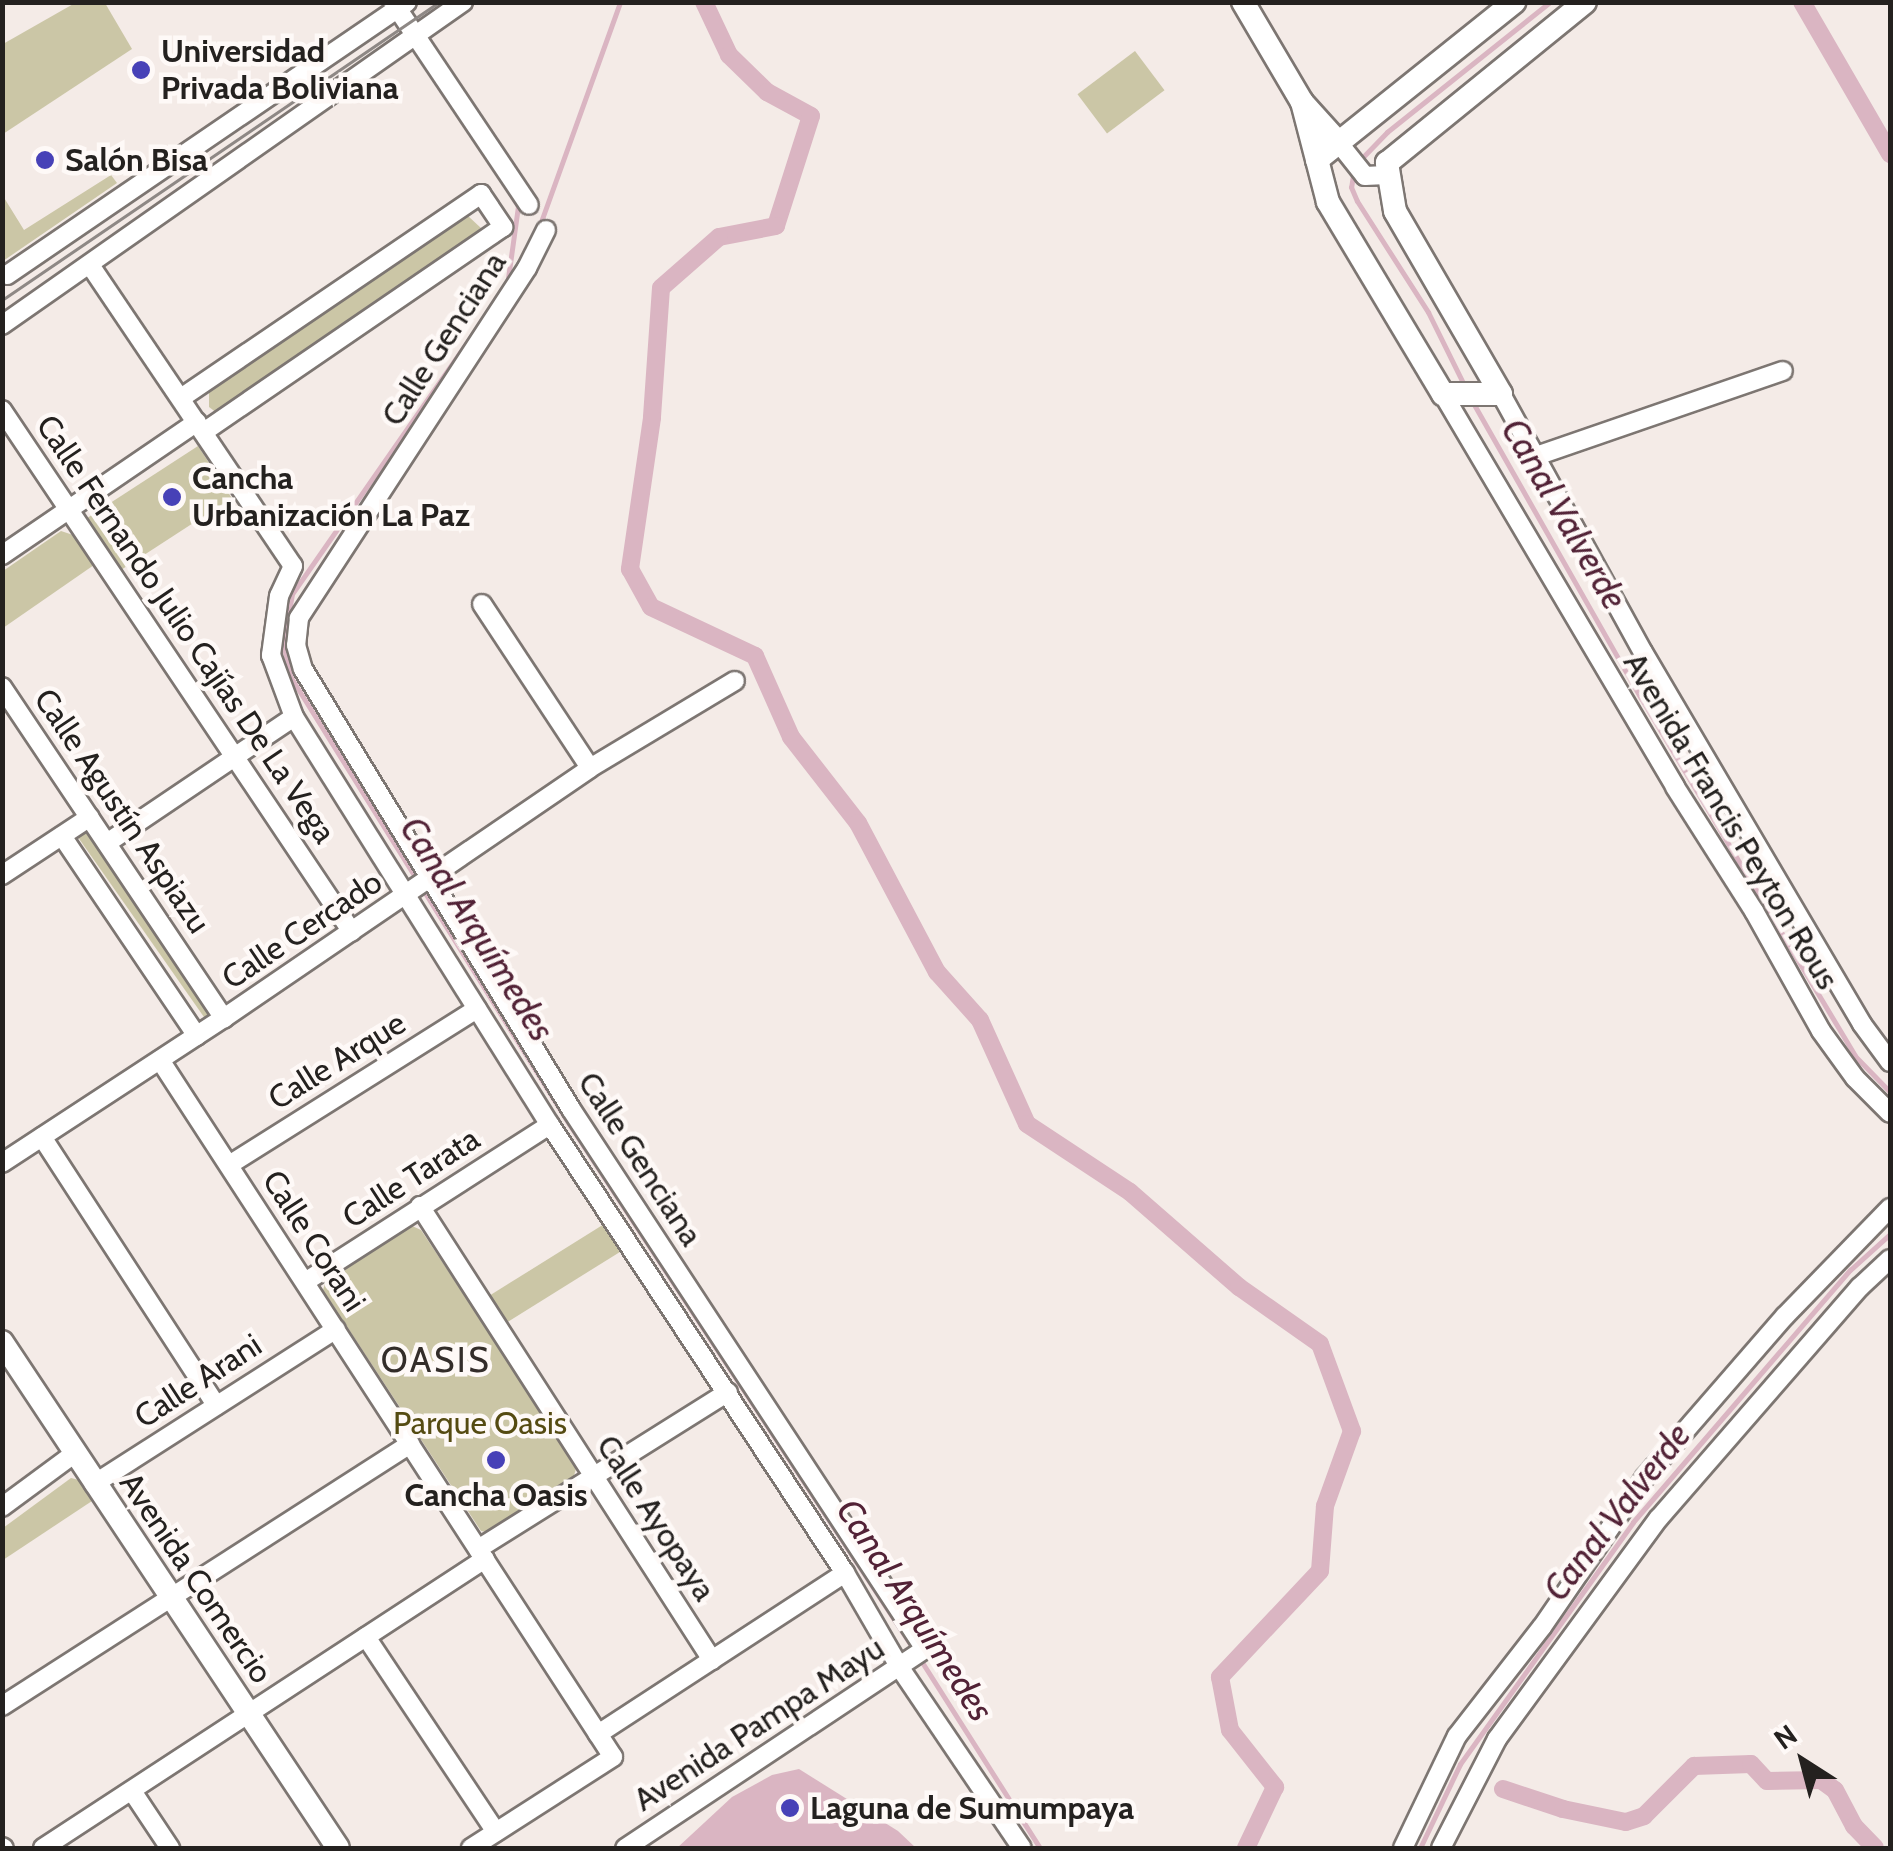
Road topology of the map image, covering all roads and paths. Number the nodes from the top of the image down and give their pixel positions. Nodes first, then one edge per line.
1 (464, 2) edge
2 (1243, 2) edge
3 (1514, 2) edge
4 (1585, 2) edge
5 (399, 5) edge
6 (416, 34) junction
7 (1302, 102) junction
8 (1342, 150) junction
9 (1317, 160) junction
10 (1375, 176) junction
11 (528, 205) dead end
12 (546, 230) dead end
13 (90, 265) junction
14 (7, 276) dead end
15 (2, 324) edge
16 (1784, 371) dead end
17 (1450, 394) junction
18 (1491, 395) junction
19 (180, 398) junction
20 (2, 410) edge
21 (201, 427) junction
22 (1536, 456) junction
23 (70, 509) junction
24 (2, 555) edge
25 (482, 604) dead end
26 (735, 680) dead end
27 (4, 691) edge
28 (294, 717) junction
29 (236, 756) junction
30 (590, 768) junction
31 (90, 817) junction
32 (62, 836) junction
33 (107, 843) junction
34 (2, 875) edge
35 (417, 888) junction
36 (352, 932) junction
37 (477, 1008) junction
38 (224, 1018) junction
39 (197, 1036) junction
40 (160, 1060) junction
41 (1890, 1062) edge
42 (1890, 1113) edge
43 (550, 1125) junction
44 (42, 1137) junction
45 (2, 1163) edge
46 (229, 1165) junction
47 (420, 1206) junction
48 (1890, 1208) edge
49 (1890, 1259) edge
50 (305, 1282) junction
51 (336, 1329) junction
52 (2, 1342) edge
53 (728, 1392) junction
54 (216, 1405) junction
55 (410, 1444) junction
56 (74, 1454) junction
57 (593, 1476) junction
58 (94, 1484) junction
59 (2, 1508) edge
60 (482, 1554) junction
61 (845, 1573) junction
62 (170, 1596) junction
63 (366, 1637) junction
64 (712, 1660) junction
65 (912, 1660) junction
66 (2, 1706) edge
67 (249, 1714) junction
68 (598, 1734) junction
69 (132, 1790) junction
70 (496, 1832) junction
71 (43, 1848) edge
72 (170, 1848) edge
73 (338, 1848) edge
74 (470, 1848) edge
75 (625, 1848) edge
76 (1022, 1848) edge
77 (1403, 1848) edge
78 (1442, 1848) edge

1 - 6 street
2 - 7 street
3 - 8 street
4 - 10 street
5 - 6 street
5 - 14 street
6 - 11 street
6 - 13 street
7 - 8 street
7 - 9 street
8 - 9 street
8 - 10 street
9 - 17 street
10 - 18 street
12 - 35 street, Calle Genciana
13 - 15 street
13 - 19 street
16 - 22 street
17 - 18 street
17 - 42 street, Avenida Francis Peyton Rous
18 - 22 street
19 - 21 street
19 - 21 street
20 - 23 street, Calle Fernando Julio Cajías De La Vega
21 - 23 street
21 - 28 street, Calle Genciana
22 - 41 street
23 - 24 street
23 - 29 street, Calle Fernando Julio Cajías De La Vega
25 - 30 street
26 - 30 street, Calle Cercado
27 - 31 street, Calle Agustín Aspiazu
28 - 29 street
28 - 35 street, Calle Genciana
29 - 33 street
29 - 36 street, Calle Fernando Julio Cajías De La Vega
30 - 35 street, Calle Cercado
31 - 32 street
31 - 33 street, Calle Agustín Aspiazu
32 - 34 street
32 - 39 street, Calle Agustín Aspiazu
33 - 38 street, Calle Agustín Aspiazu
35 - 36 street, Calle Cercado
35 - 37 street, Calle Genciana
35 - 65 street, Calle Genciana
36 - 38 street, Calle Cercado
37 - 43 street, Calle Genciana
37 - 46 street, Calle Arque
38 - 39 street, Calle Cercado
39 - 40 street, Calle Cercado
40 - 44 street, Calle Cercado
40 - 46 street, Calle Corani
43 - 47 street, Calle Tarata
43 - 53 street, Calle Genciana
44 - 45 street, Calle Cercado
44 - 54 street
46 - 50 street, Calle Corani
47 - 50 street, Calle Tarata
47 - 57 street, Calle Ayopaya
48 - 77 street
49 - 78 street
50 - 51 street, Calle Corani
51 - 54 street, Calle Arani
51 - 55 street, Calle Corani
52 - 56 street, Avenida Comercio
53 - 57 street
53 - 61 street, Calle Genciana
54 - 58 street, Calle Arani
55 - 60 street, Calle Corani
55 - 62 street
56 - 58 street, Avenida Comercio
56 - 59 street
57 - 60 street
57 - 64 street, Calle Ayopaya
58 - 62 street, Avenida Comercio
60 - 63 street
60 - 68 street, Calle Corani
61 - 64 street
61 - 65 street, Calle Genciana
62 - 66 street
62 - 67 street, Avenida Comercio
63 - 67 street
63 - 70 street
64 - 68 street
65 - 75 street, Avenida Pampa Mayu
65 - 76 street, Calle Genciana
67 - 69 street
67 - 73 street, Avenida Comercio
68 - 70 street, Calle Corani
69 - 71 street
69 - 72 street
70 - 74 street

